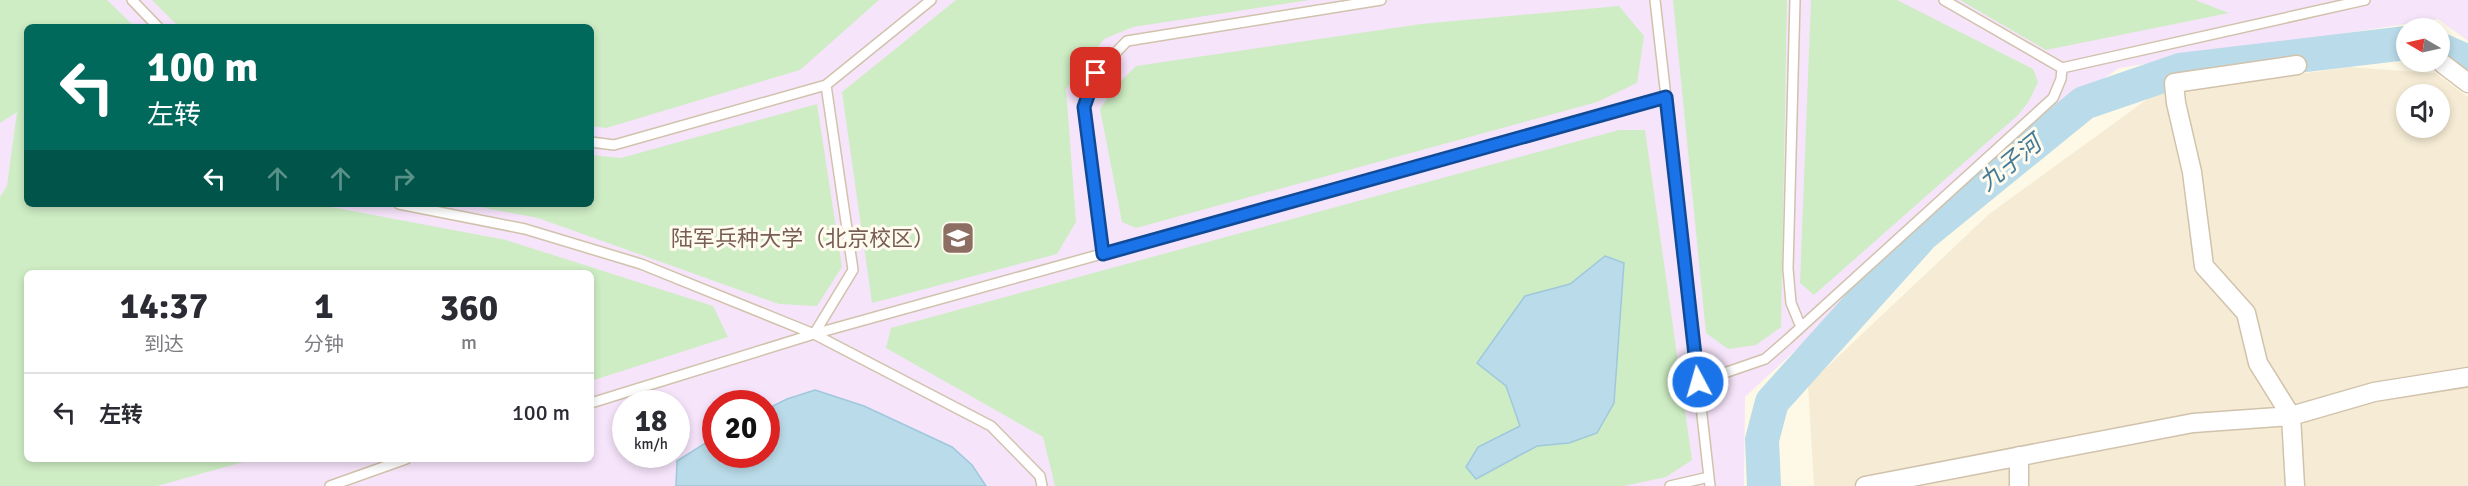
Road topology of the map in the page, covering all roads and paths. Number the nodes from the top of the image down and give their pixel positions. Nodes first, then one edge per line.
1 (132, 0) edge
2 (931, 0) edge
3 (1381, 0) edge
4 (1655, 0) edge
5 (1795, 0) edge
6 (1944, 0) edge
7 (2366, 0) edge
8 (155, 24) edge
9 (2297, 65) dead end
10 (2062, 68) junction
11 (2450, 69) edge
12 (2468, 83) edge
13 (826, 85) junction
14 (1666, 97) junction
15 (594, 142) edge
16 (414, 207) edge
17 (1103, 254) junction
18 (1801, 327) junction
19 (814, 334) junction
20 (2468, 377) edge
21 (1698, 382) junction
22 (594, 402) edge
23 (2291, 416) junction
24 (2019, 456) junction
25 (398, 462) edge
26 (1710, 482) edge
27 (330, 486) edge
28 (1042, 486) edge
29 (1670, 486) edge
30 (1865, 486) edge
31 (2019, 486) edge
32 (2295, 486) edge

1 - 8 lane
2 - 13 lane
3 - 17 lane
4 - 14 lane
5 - 18 lane
6 - 10 lane
7 - 10 lane
9 - 23 street
10 - 18 lane
11 - 12 street
13 - 15 lane
13 - 19 lane
14 - 17 lane
14 - 21 lane
16 - 19 lane
17 - 19 lane
18 - 21 lane
19 - 22 lane
19 - 28 lane
20 - 23 street
21 - 26 lane
23 - 24 street
23 - 32 street
24 - 30 street
24 - 31 street
25 - 27 lane
26 - 29 lane

